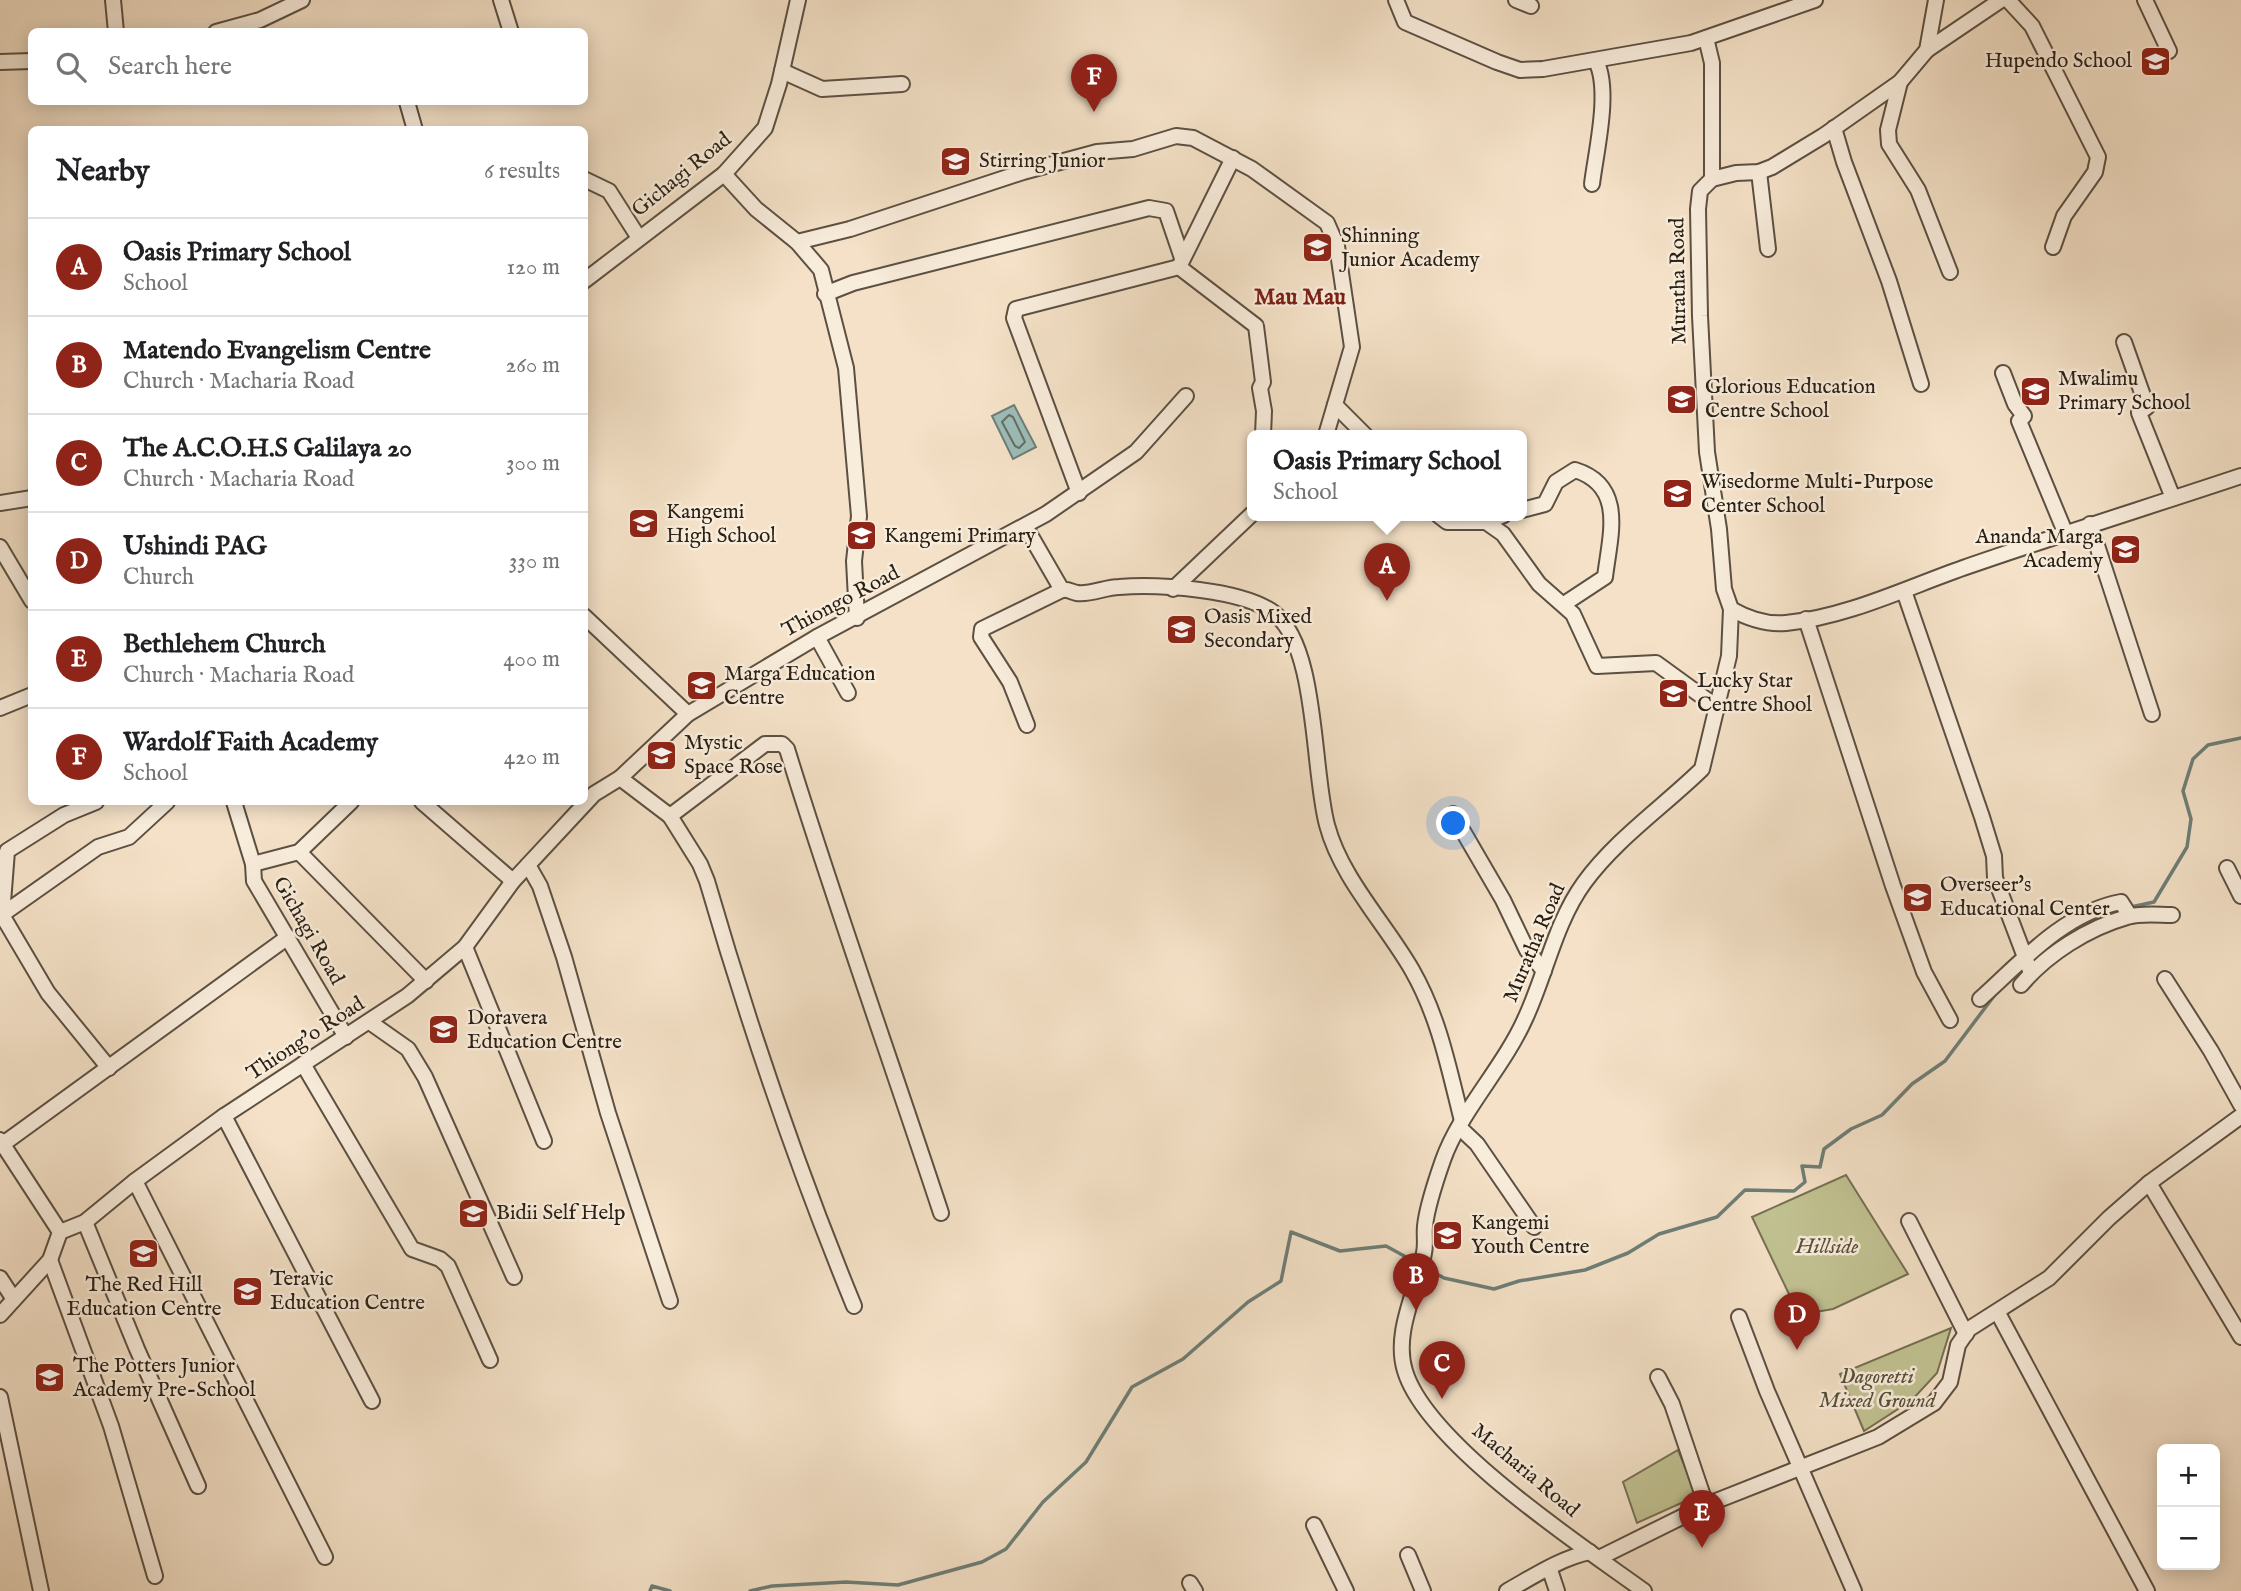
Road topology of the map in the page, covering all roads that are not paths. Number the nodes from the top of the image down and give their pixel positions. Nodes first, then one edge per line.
1 (113, 0) edge
2 (302, 0) edge
3 (501, 0) edge
4 (798, 0) edge
5 (1396, 0) edge
6 (1516, 0) edge
7 (1815, 0) edge
8 (1936, 0) edge
9 (2001, 0) edge
10 (2008, 0) edge
11 (2145, 0) edge
12 (1531, 6) dead end
13 (116, 28) edge
14 (231, 28) edge
15 (510, 28) edge
16 (1706, 38) junction
17 (1927, 50) junction
18 (2169, 51) dead end
19 (28, 61) edge
20 (1596, 61) junction
21 (0, 62) edge
22 (782, 71) junction
23 (1900, 82) junction
24 (902, 84) dead end
25 (408, 105) edge
26 (414, 126) edge
27 (1834, 128) junction
28 (1233, 158) junction
29 (1759, 172) junction
30 (724, 174) junction
31 (1712, 179) junction
32 (588, 181) edge
33 (1592, 184) dead end
34 (639, 238) junction
35 (797, 242) junction
36 (2053, 247) dead end
37 (1768, 249) dead end
38 (1181, 263) junction
39 (1950, 272) dead end
40 (588, 278) edge
41 (825, 294) junction
42 (2124, 342) dead end
43 (2003, 373) dead end
44 (1921, 384) dead end
45 (1186, 396) dead end
46 (1335, 405) junction
47 (1263, 430) edge
48 (1328, 430) edge
49 (1360, 430) edge
50 (2240, 479) edge
51 (1079, 493) junction
52 (2173, 498) junction
53 (28, 499) edge
54 (0, 503) edge
55 (1527, 509) edge
56 (1247, 519) edge
57 (1446, 521) edge
58 (1486, 522) joint
59 (2090, 524) junction
60 (1026, 526) junction
61 (2065, 532) junction
62 (0, 547) edge
63 (1173, 589) junction
64 (1062, 590) junction
65 (1904, 591) junction
66 (28, 594) edge
67 (1564, 604) junction
68 (1731, 608) junction
69 (857, 618) junction
70 (1806, 619) junction
71 (588, 620) edge
72 (817, 637) junction
73 (848, 693) dead end
74 (28, 696) edge
75 (0, 707) edge
76 (1718, 708) junction
77 (688, 714) junction
78 (2152, 714) dead end
79 (1027, 725) dead end
80 (620, 778) junction
81 (589, 789) edge
82 (89, 805) edge
83 (164, 805) edge
84 (235, 805) edge
85 (348, 805) edge
86 (425, 805) edge
87 (576, 805) edge
88 (1453, 814) dead end
89 (670, 816) junction
90 (299, 852) junction
91 (253, 864) junction
92 (528, 865) junction
93 (2227, 867) dead end
94 (513, 881) junction
95 (2241, 896) edge
96 (1, 915) edge
97 (2172, 915) dead end
98 (2130, 916) junction
99 (288, 937) junction
100 (465, 947) junction
101 (2027, 964) junction
102 (1544, 971) junction
103 (2165, 979) dead end
104 (426, 981) junction
105 (2021, 985) dead end
106 (1980, 999) dead end
107 (1950, 1020) dead end
108 (371, 1023) junction
109 (346, 1037) junction
110 (303, 1064) junction
111 (109, 1068) junction
112 (2241, 1105) edge
113 (224, 1116) junction
114 (2241, 1116) edge
115 (1461, 1124) junction
116 (544, 1141) dead end
117 (2, 1142) edge
118 (135, 1181) junction
119 (2149, 1183) junction
120 (941, 1213) dead end
121 (1909, 1221) dead end
122 (85, 1222) junction
123 (1534, 1227) dead end
124 (60, 1232) junction
125 (50, 1260) junction
126 (514, 1277) dead end
127 (0, 1278) edge
128 (13, 1298) junction
129 (670, 1301) dead end
130 (854, 1306) dead end
131 (1998, 1313) junction
132 (0, 1314) edge
133 (1739, 1317) dead end
134 (1966, 1334) junction
135 (2241, 1337) edge
136 (490, 1360) dead end
137 (1658, 1377) dead end
138 (0, 1397) edge
139 (372, 1401) dead end
140 (1802, 1467) junction
141 (198, 1486) dead end
142 (1706, 1505) junction
143 (1314, 1525) dead end
144 (1408, 1555) dead end
145 (1595, 1555) junction
146 (325, 1557) dead end
147 (1550, 1570) junction
148 (155, 1576) dead end
149 (41, 1591) edge
150 (1346, 1591) edge
151 (1423, 1591) edge
152 (1507, 1591) edge
153 (1557, 1591) edge
154 (1644, 1591) edge
155 (1854, 1591) edge
156 (2147, 1591) edge

1 - 13 street
2 - 14 street
3 - 15 street
4 - 22 street, Gichagi Road
5 - 20 street
6 - 12 street
7 - 16 street
8 - 17 street
9 - 17 street
10 - 36 street
11 - 18 street
16 - 20 street
16 - 31 street
17 - 23 street
19 - 21 street
20 - 33 street
22 - 24 street
22 - 30 street, Gichagi Road
23 - 27 street
23 - 39 street
25 - 26 street
27 - 29 street
27 - 44 street
28 - 35 street
28 - 38 street
28 - 46 street
29 - 31 street
29 - 37 street
30 - 34 street, Gichagi Road
30 - 35 street
31 - 68 street, Muratha Road
32 - 34 street
34 - 40 street, Gichagi Road
35 - 41 street
38 - 41 street
38 - 47 street
38 - 51 street
41 - 69 street
42 - 52 street
43 - 61 street
45 - 51 street, Thiongo Road
46 - 48 street
46 - 49 street
50 - 52 street
51 - 60 street, Thiongo Road
52 - 59 street
53 - 54 street
55 - 67 street
56 - 63 street
57 - 58 street
58 - 67 street
59 - 61 street
59 - 78 street
60 - 64 street
60 - 69 street, Thiongo Road
61 - 65 street
62 - 66 street
63 - 64 street
63 - 115 street
64 - 79 street
65 - 70 street
65 - 101 street
67 - 76 street
68 - 70 street
68 - 76 street, Muratha Road
69 - 72 street, Thiongo Road
70 - 107 street
71 - 77 street
72 - 73 street
72 - 77 street, Thiongo Road
74 - 75 street
76 - 102 street, Muratha Road
77 - 80 street, Thiongo Road
80 - 81 street, Thiong'o Road
80 - 89 street
82 - 96 street
83 - 96 street
84 - 91 street, Gichagi Road
85 - 90 street
86 - 94 street
87 - 92 street, Thiong'o Road
88 - 102 street
89 - 120 street
89 - 130 street
90 - 91 street
90 - 104 street
91 - 99 street, Gichagi Road
92 - 94 street, Thiong'o Road
92 - 129 street
93 - 95 street
94 - 100 street, Thiong'o Road
96 - 111 street
97 - 98 street
98 - 101 street
98 - 101 street
99 - 109 street, Gichagi Road
99 - 111 street
100 - 104 street, Thiong'o Road
100 - 116 street
101 - 105 street
101 - 106 street
102 - 115 street, Muratha Road
103 - 112 street
104 - 108 street, Thiong'o Road
108 - 109 street, Thiong'o Road
108 - 126 street
109 - 110 street, Thiong'o Road
110 - 113 street, Thiong'o Road
110 - 136 street
111 - 117 street
113 - 118 street, Thiong'o Road
113 - 139 street
114 - 119 street
115 - 123 street
115 - 145 street, Macharia Road
117 - 124 street
118 - 122 street, Thiong'o Road
118 - 146 street
119 - 131 street
119 - 135 street
121 - 134 street
122 - 124 street, Thiong'o Road
122 - 141 street
124 - 125 street
125 - 128 street
125 - 148 street
127 - 128 street
128 - 132 street
131 - 134 street
131 - 156 street
133 - 140 street
134 - 140 street
137 - 142 street
138 - 149 street
140 - 142 street
140 - 155 street
142 - 145 street
143 - 150 street
144 - 151 street
145 - 147 street
145 - 154 street, Macharia Road
147 - 152 street
147 - 153 street

